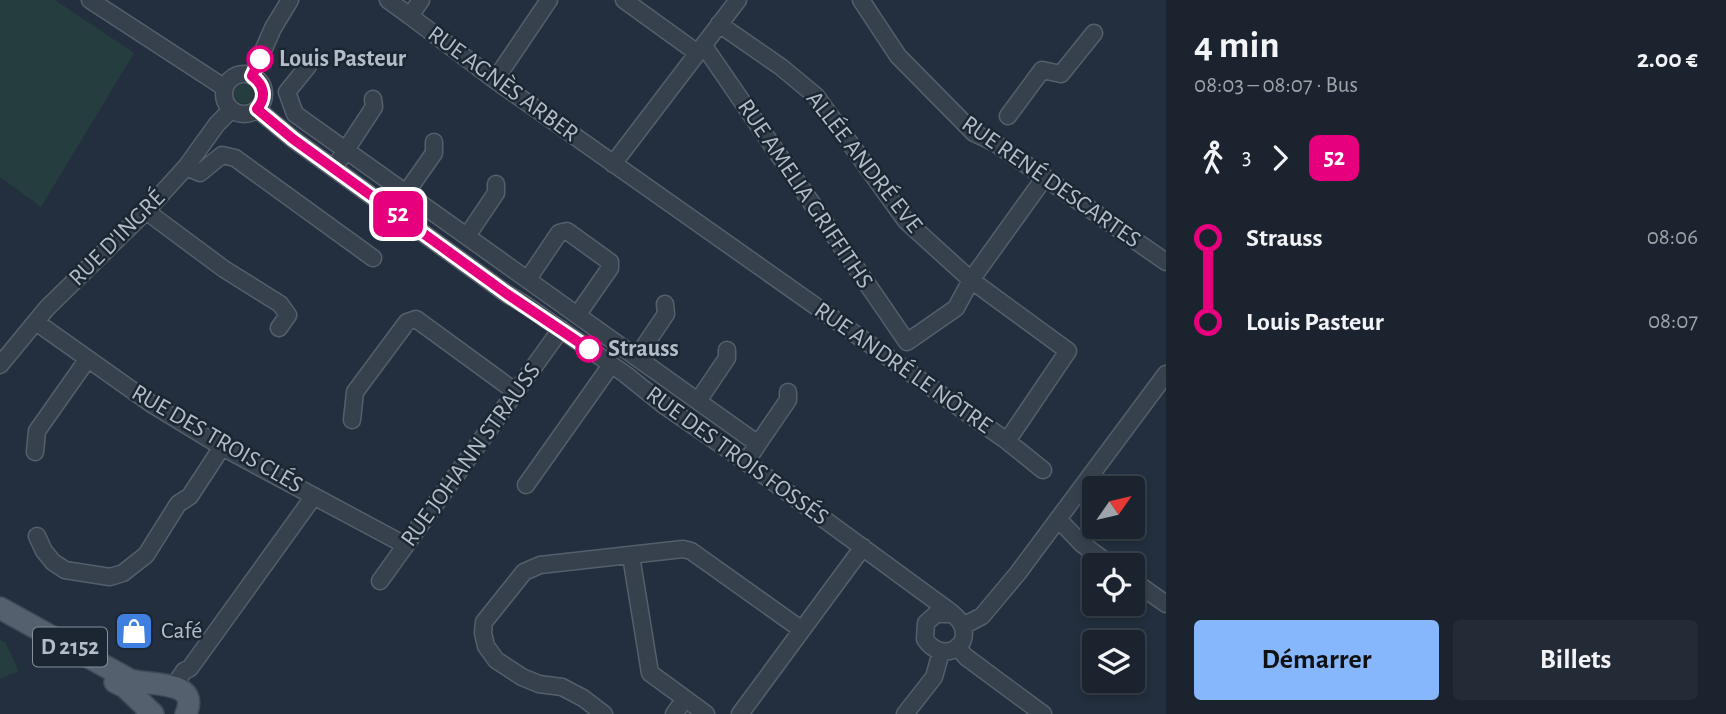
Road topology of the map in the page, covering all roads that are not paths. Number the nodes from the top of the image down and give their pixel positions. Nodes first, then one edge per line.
1 (90, 0) edge
2 (290, 0) edge
3 (388, 0) edge
4 (421, 0) edge
5 (549, 0) edge
6 (624, 0) edge
7 (738, 0) edge
8 (861, 0) edge
9 (410, 16) junction
10 (719, 24) junction
11 (1094, 33) dead end
12 (700, 49) junction
13 (308, 66) dead end
14 (252, 76) junction
15 (495, 80) junction
16 (225, 88) junction
17 (373, 99) dead end
18 (257, 109) junction
19 (231, 110) junction
20 (1008, 116) dead end
21 (434, 142) dead end
22 (346, 150) junction
23 (613, 164) junction
24 (186, 167) junction
25 (334, 167) junction
26 (1045, 177) junction
27 (496, 184) dead end
28 (407, 193) junction
29 (146, 211) junction
30 (467, 236) junction
31 (373, 258) dead end
32 (1166, 262) edge
33 (528, 279) junction
34 (971, 280) junction
35 (665, 304) dead end
36 (578, 314) junction
37 (36, 321) junction
38 (279, 328) dead end
39 (561, 329) junction
40 (727, 350) dead end
41 (637, 357) junction
42 (87, 360) junction
43 (0, 365) edge
44 (611, 365) junction
45 (1166, 374) edge
46 (516, 392) junction
47 (788, 392) dead end
48 (698, 401) junction
49 (352, 419) dead end
50 (1007, 441) junction
51 (758, 444) junction
52 (222, 447) junction
53 (35, 452) dead end
54 (746, 462) junction
55 (1043, 470) dead end
56 (526, 485) dead end
57 (314, 496) junction
58 (1059, 520) junction
59 (37, 536) dead end
60 (405, 545) junction
61 (863, 547) junction
62 (1094, 553) edge
63 (631, 556) junction
64 (380, 581) dead end
65 (911, 582) junction
66 (1145, 589) edge
67 (1166, 604) edge
68 (0, 608) edge
69 (957, 620) junction
70 (0, 622) edge
71 (926, 623) junction
72 (803, 630) junction
73 (957, 647) junction
74 (941, 652) junction
75 (183, 699) edge
76 (685, 699) junction
77 (153, 714) edge
78 (604, 714) edge
79 (674, 714) edge
80 (706, 714) edge
81 (740, 714) edge
82 (905, 714) edge
83 (1043, 714) edge

1 - 16 street
2 - 14 street
3 - 9 street
4 - 9 street, RUE AGNÈS ARBER
5 - 15 street
6 - 12 street
7 - 10 street
8 - 26 street, RUE RENÉ DESCARTES
9 - 15 street, RUE AGNÈS ARBER
10 - 12 street
10 - 34 street, ALLÉE ANDRÉ EVE
11 - 20 street
12 - 23 street
12 - 34 street, RUE AMELIA GRIFFITHS
13 - 22 street
14 - 16 street
14 - 18 street
15 - 23 street, RUE AGNÈS ARBER
16 - 19 street
17 - 22 street
18 - 19 street
18 - 25 street, RUE DES TROIS FOSSÉS
19 - 24 street, RUE D'INGRÉ
21 - 28 street
22 - 25 street
22 - 28 street
23 - 50 street, RUE ANDRÉ LE NÔTRE
24 - 29 street, RUE D'INGRÉ
24 - 31 street
25 - 39 street, RUE DES TROIS FOSSÉS
26 - 32 street, RUE RENÉ DESCARTES
26 - 34 street
27 - 30 street
28 - 30 street
29 - 37 street, RUE D'INGRÉ
29 - 38 street
30 - 33 street
33 - 36 street
33 - 36 street
34 - 50 street, RUE ANDRÉ LE NÔTRE
35 - 41 street
36 - 41 street
37 - 42 street, RUE DES TROIS CLÉS
37 - 43 street, RUE D'INGRÉ
39 - 44 street, RUE DES TROIS FOSSÉS
39 - 46 street, RUE JOHANN STRAUSS
40 - 48 street
41 - 48 street
42 - 52 street, RUE DES TROIS CLÉS
42 - 53 street
44 - 54 street, RUE DES TROIS FOSSÉS
44 - 56 street
45 - 58 street
46 - 49 street
46 - 60 street, RUE JOHANN STRAUSS
47 - 51 street
48 - 51 street
50 - 55 street
51 - 54 street
52 - 57 street, RUE DES TROIS CLÉS
52 - 59 street
54 - 61 street, RUE DES TROIS FOSSÉS
57 - 60 street, RUE DES TROIS CLÉS
57 - 75 street
58 - 62 street
58 - 69 street
60 - 64 street, RUE JOHANN STRAUSS
61 - 65 street, RUE DES TROIS FOSSÉS
61 - 72 street
63 - 72 street
63 - 76 street
63 - 78 street
65 - 69 street, RUE DES TROIS FOSSÉS
65 - 71 street
66 - 67 street
68 - 75 main road, D 2152
69 - 71 street
69 - 73 street
70 - 77 main road, D 2152
71 - 74 street
72 - 81 street
73 - 74 street
73 - 83 street
74 - 82 street
75 - 77 main road
76 - 79 street
76 - 80 street

